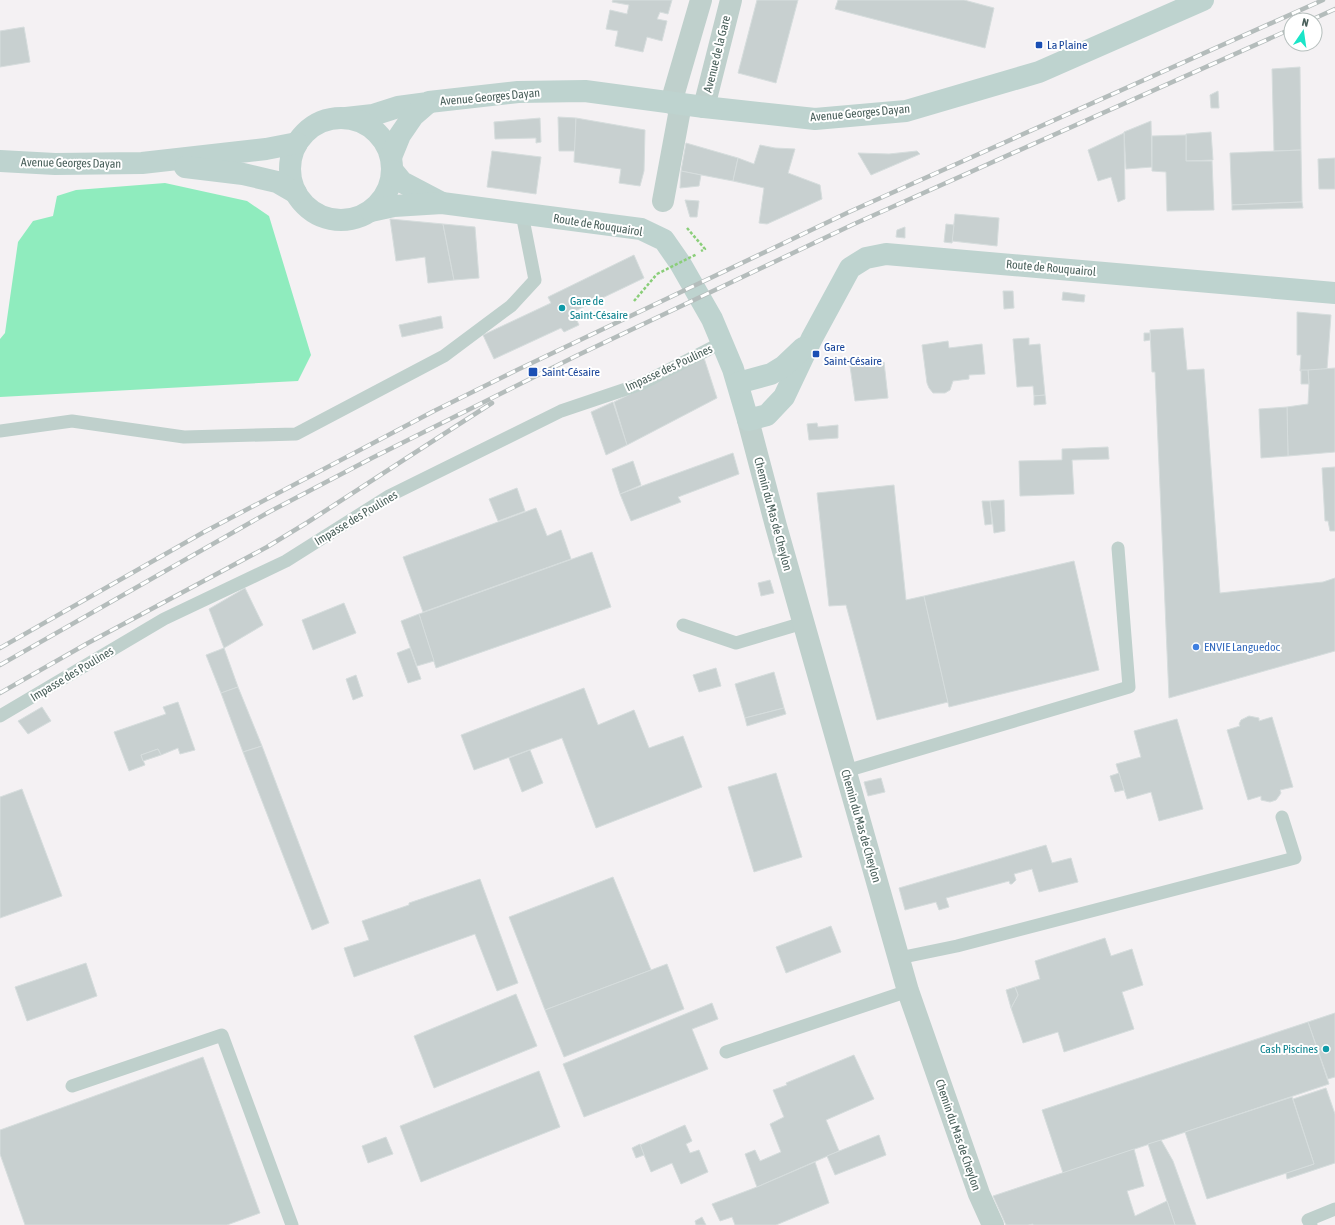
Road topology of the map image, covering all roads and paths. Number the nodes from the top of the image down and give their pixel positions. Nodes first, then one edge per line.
1 (701, 0) edge
2 (731, 0) edge
3 (1203, 0) edge
4 (428, 103) junction
5 (676, 103) junction
6 (704, 107) junction
7 (346, 118) junction
8 (297, 143) junction
9 (0, 161) edge
10 (142, 163) junction
11 (392, 164) junction
12 (296, 193) junction
13 (663, 201) dead end
14 (442, 204) junction
15 (371, 211) junction
16 (522, 214) junction
17 (688, 258) junction
18 (1335, 293) edge
19 (634, 301) dead end
20 (812, 338) junction
21 (722, 342) junction
22 (736, 376) junction
23 (748, 420) junction
24 (0, 431) edge
25 (1118, 548) dead end
26 (803, 624) junction
27 (683, 625) dead end
28 (0, 716) edge
29 (846, 771) junction
30 (1282, 817) dead end
31 (899, 958) junction
32 (908, 991) junction
33 (726, 1052) dead end
34 (72, 1086) dead end
35 (1335, 1209) edge
36 (292, 1225) edge
37 (993, 1225) edge
38 (1311, 1225) edge

1 - 5 street
2 - 6 street, Avenue de la Gare
3 - 6 street, Avenue Georges Dayan
4 - 5 street, Avenue Georges Dayan
4 - 7 street, Avenue Georges Dayan
4 - 11 street, Avenue Georges Dayan
5 - 6 street, Avenue Georges Dayan
5 - 13 street
7 - 8 street
7 - 11 street
8 - 10 street, Avenue Georges Dayan
8 - 12 street
9 - 10 street, Avenue Georges Dayan
10 - 12 street, Avenue Georges Dayan
11 - 14 street, Route de Rouquairol
11 - 15 street
12 - 15 street
14 - 15 street, Route de Rouquairol
14 - 16 street, Route de Rouquairol
16 - 17 street, Route de Rouquairol
16 - 24 lane
17 - 19 path, bridge
17 - 21 street, Route de Rouquairol
18 - 20 street, Route de Rouquairol
20 - 22 street, Route de Rouquairol
20 - 23 street, Route de Rouquairol
21 - 22 street, Route de Rouquairol
21 - 28 lane, Impasse des Poulines
22 - 23 street, Route de Rouquairol
23 - 26 street, Chemin du Mas de Cheylon
25 - 29 lane
26 - 27 lane
26 - 29 street, Chemin du Mas de Cheylon
29 - 31 street, Chemin du Mas de Cheylon
30 - 31 lane
31 - 32 street, Chemin du Mas de Cheylon
32 - 33 lane
32 - 37 street, Chemin du Mas de Cheylon
34 - 36 lane
35 - 38 lane

